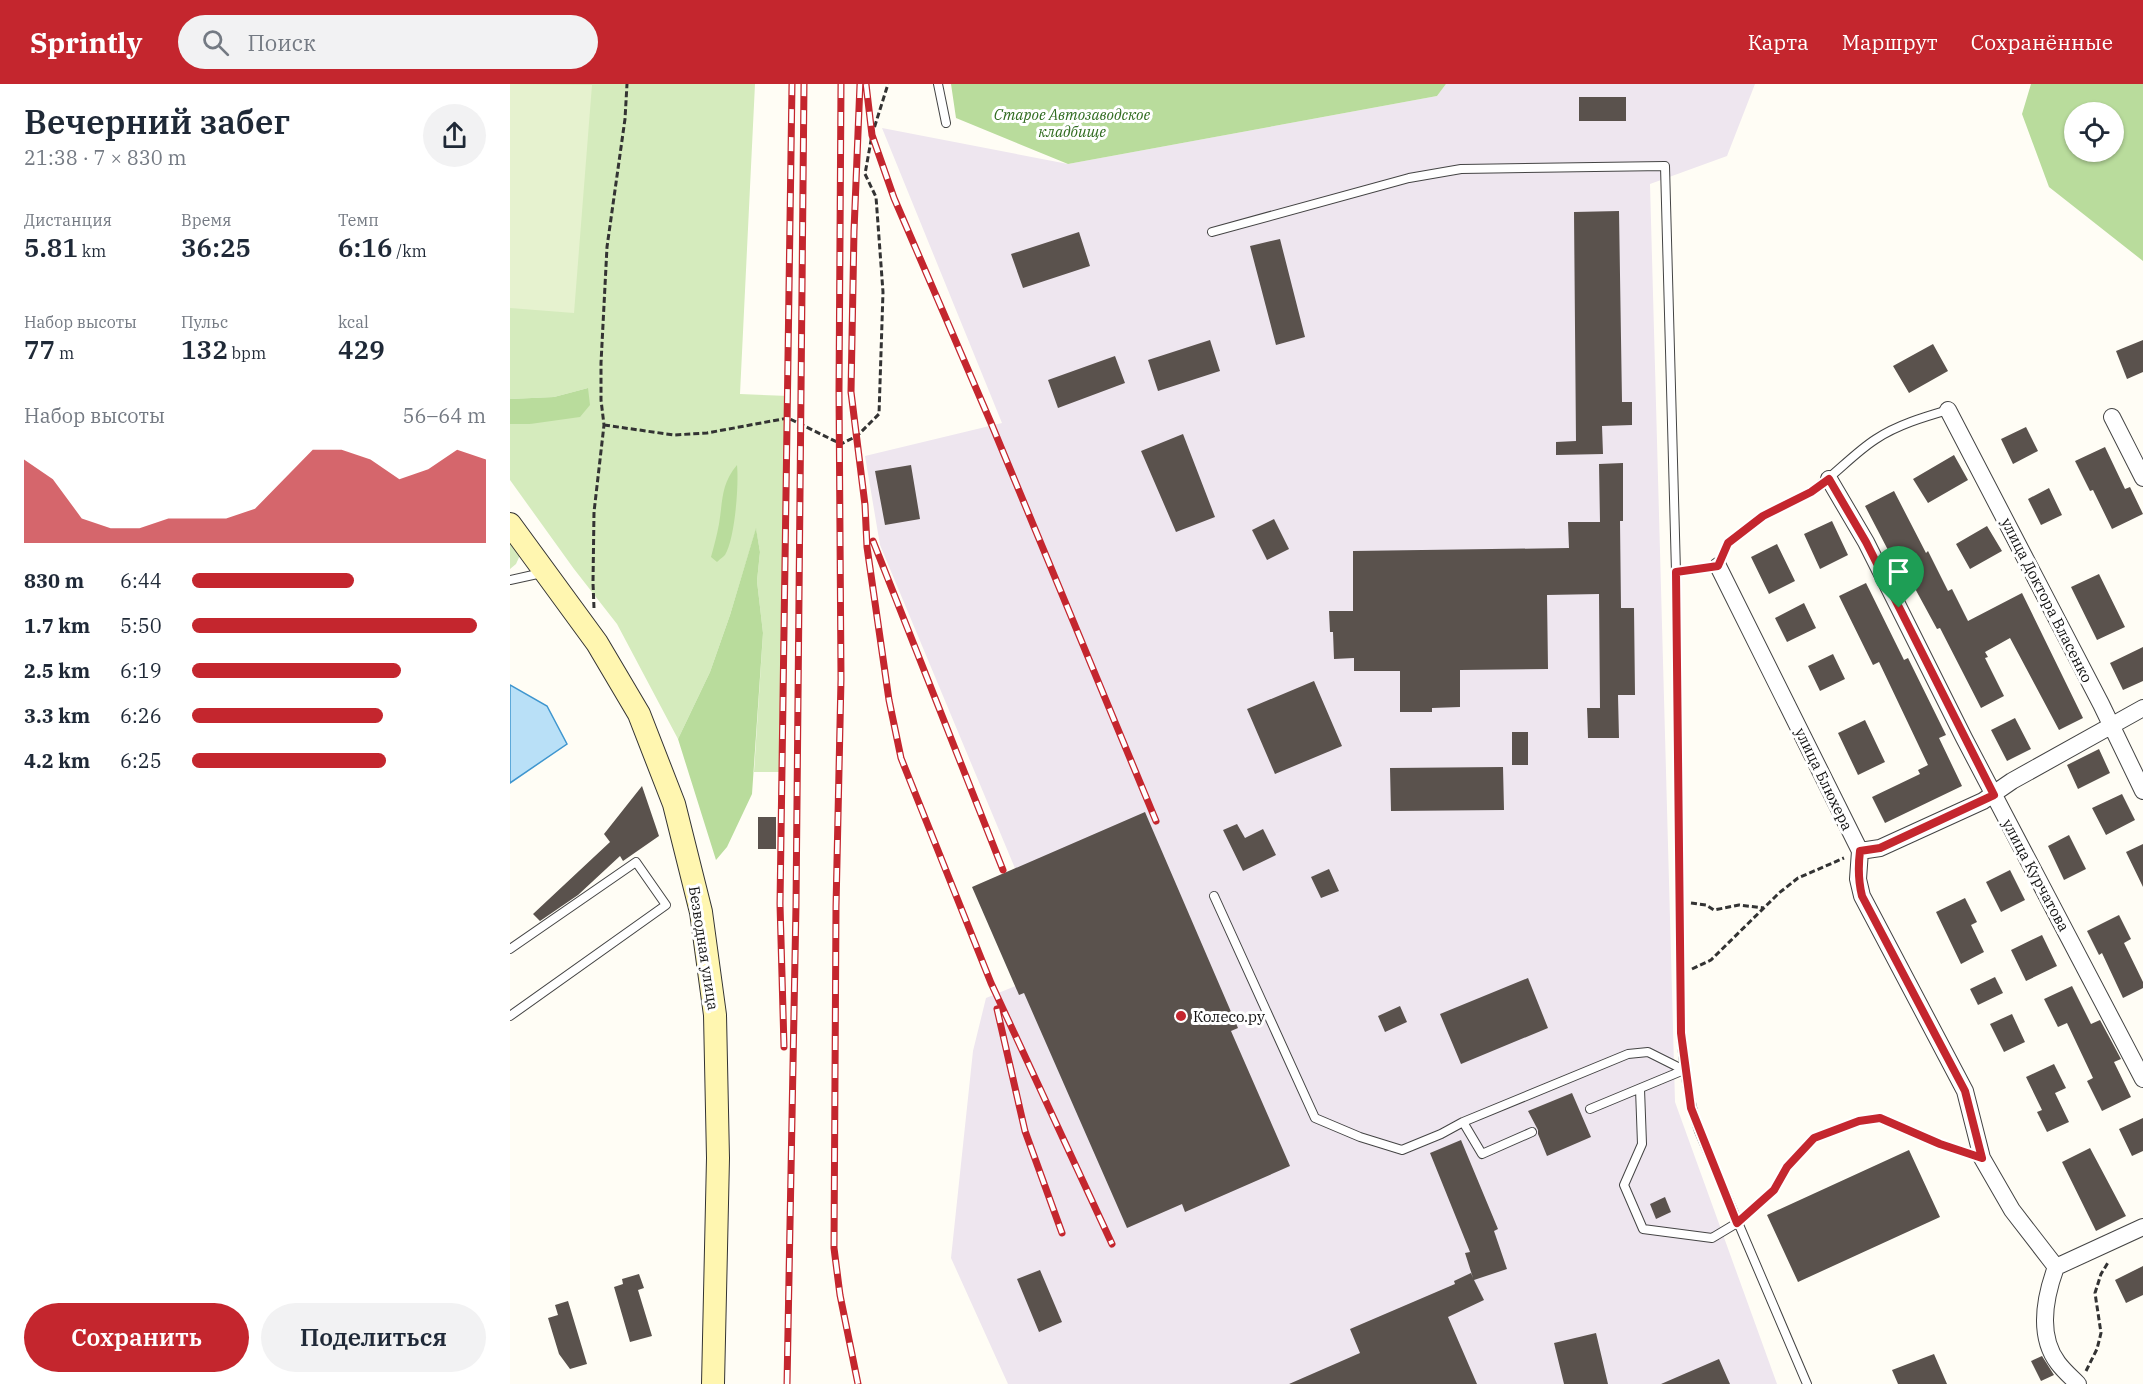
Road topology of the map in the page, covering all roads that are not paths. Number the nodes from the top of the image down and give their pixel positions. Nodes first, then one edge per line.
1 (938, 84) edge
2 (946, 123) dead end
3 (1212, 232) dead end
4 (1948, 410) joint
5 (2112, 417) dead end
6 (2143, 478) edge
7 (1829, 479) junction
8 (1811, 492) road end
9 (510, 524) edge
10 (1718, 566) joint
11 (546, 572) junction
12 (1676, 572) junction
13 (510, 580) edge
14 (2143, 708) edge
15 (2110, 725) junction
16 (2143, 791) edge
17 (1994, 795) junction
18 (1860, 851) junction
19 (1214, 896) dead end
20 (510, 949) edge
21 (510, 1016) edge
22 (1684, 1070) junction
23 (2143, 1078) edge
24 (1640, 1089) junction
25 (1590, 1109) dead end
26 (1463, 1122) junction
27 (1532, 1132) dead end
28 (1737, 1223) junction
29 (2143, 1227) edge
30 (2056, 1267) junction
31 (2081, 1380) edge
32 (713, 1384) edge
33 (1807, 1384) edge

1 - 2 lane
3 - 12 lane
4 - 7 lane
4 - 15 street, улица Доктора Власенко
5 - 6 street
7 - 8 lane
7 - 17 street, улица Курчатова
9 - 11 main road, Безводная улица
10 - 12 lane
10 - 18 street, улица Блюхера
11 - 13 lane
11 - 32 main road, Безводная улица
12 - 22 lane
14 - 15 street
15 - 16 street, улица Доктора Власенко
15 - 17 street
17 - 18 street
17 - 23 street, улица Курчатова
18 - 30 street, улица Блюхера
19 - 26 lane
20 - 21 lane
22 - 24 lane
22 - 26 lane
22 - 28 lane
24 - 25 lane
24 - 28 lane
26 - 27 lane
28 - 33 lane
29 - 30 street
30 - 31 street

